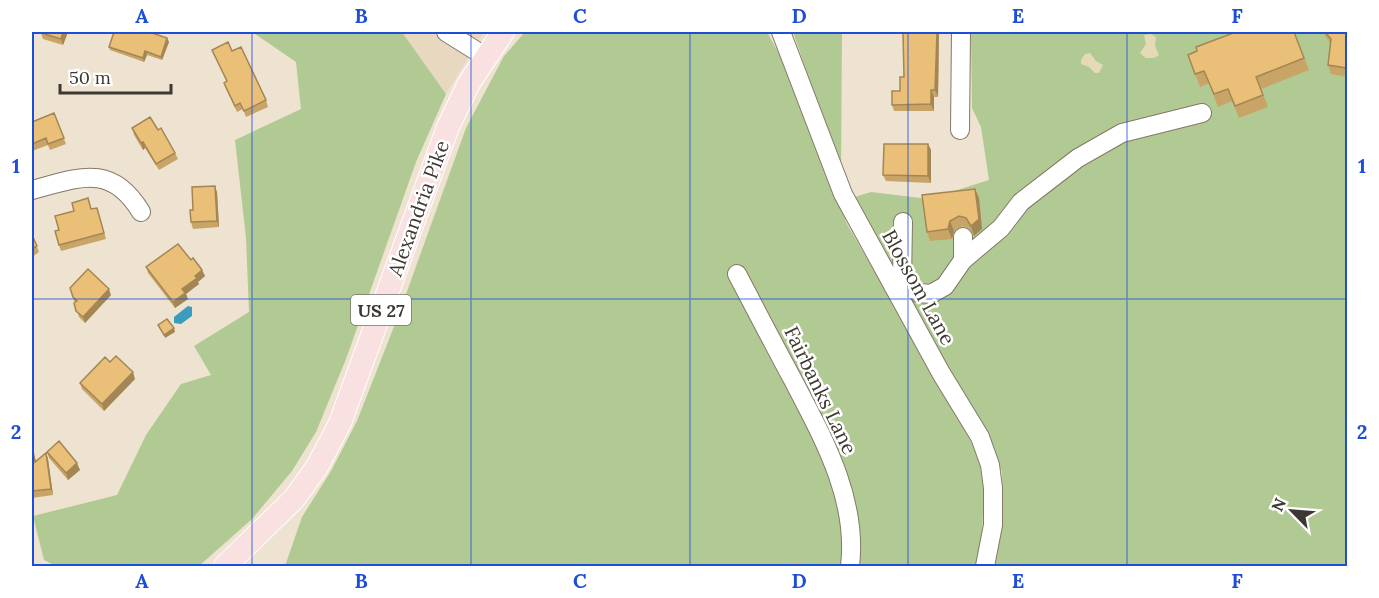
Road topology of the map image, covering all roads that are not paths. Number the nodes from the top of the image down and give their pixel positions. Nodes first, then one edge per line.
1 (446, 32) edge
2 (503, 32) edge
3 (781, 32) edge
4 (961, 32) edge
5 (486, 57) junction
6 (1202, 113) dead end
7 (960, 130) dead end
8 (32, 190) edge
9 (141, 212) dead end
10 (903, 222) dead end
11 (963, 237) dead end
12 (963, 260) junction
13 (737, 274) dead end
14 (898, 284) junction
15 (225, 567) edge
16 (850, 567) edge
17 (985, 567) edge

1 - 5 street
2 - 5 main road, Alexandria Pike / US 27
3 - 14 street, Blossom Lane
4 - 7 street
5 - 15 main road, Alexandria Pike / US 27
6 - 12 street
8 - 9 street
10 - 14 street
11 - 12 street
12 - 14 street
13 - 16 street, Fairbanks Lane
14 - 17 street, Blossom Lane

